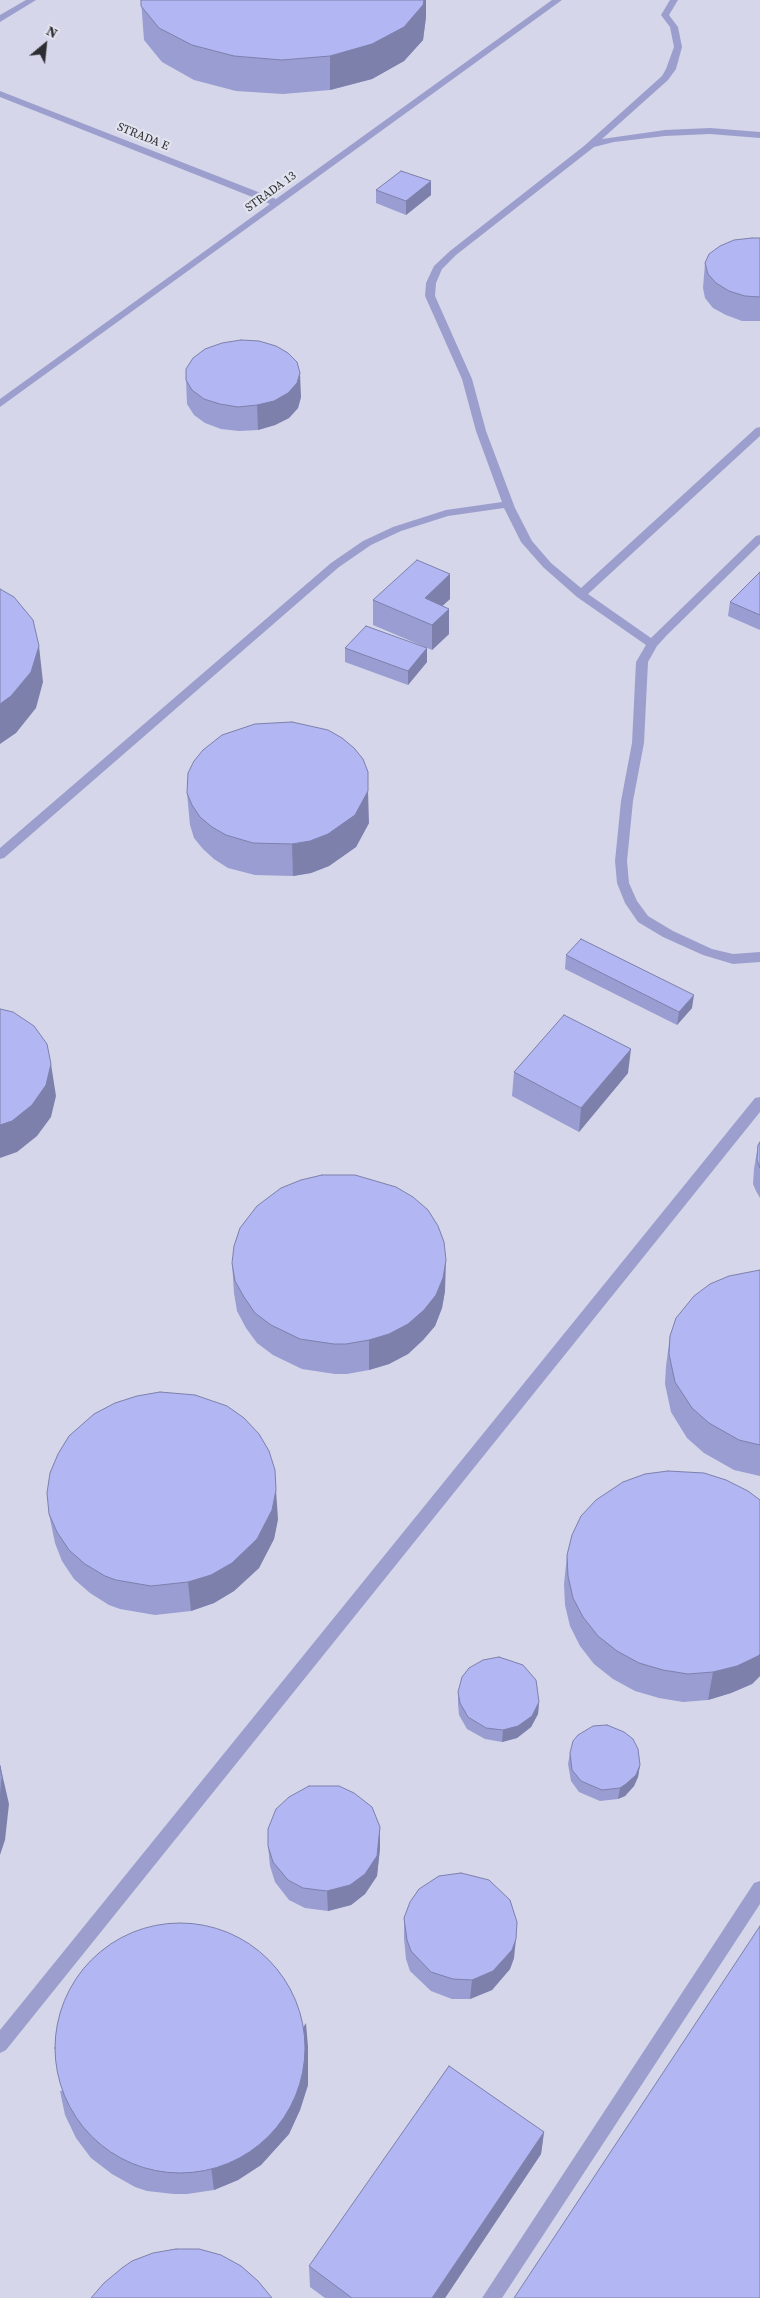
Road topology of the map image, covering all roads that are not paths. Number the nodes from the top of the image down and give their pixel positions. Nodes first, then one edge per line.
1 (32, 0) edge
2 (558, 0) edge
3 (674, 0) edge
4 (0, 19) edge
5 (0, 94) edge
6 (760, 135) edge
7 (590, 146) junction
8 (277, 203) junction
9 (0, 404) edge
10 (760, 430) edge
11 (508, 504) junction
12 (760, 538) edge
13 (581, 594) junction
14 (652, 644) junction
15 (0, 855) edge
16 (760, 958) edge
17 (760, 1102) edge
18 (760, 1889) edge
19 (0, 2044) edge
20 (491, 2298) edge

1 - 4 lane
2 - 8 lane, STRADA 13
3 - 7 lane
5 - 8 lane, STRADA E
6 - 7 lane
7 - 11 lane
8 - 9 lane, STRADA 13
10 - 13 lane
11 - 13 lane
11 - 15 lane
12 - 14 lane
13 - 14 lane
14 - 16 lane
17 - 19 lane
18 - 20 lane

